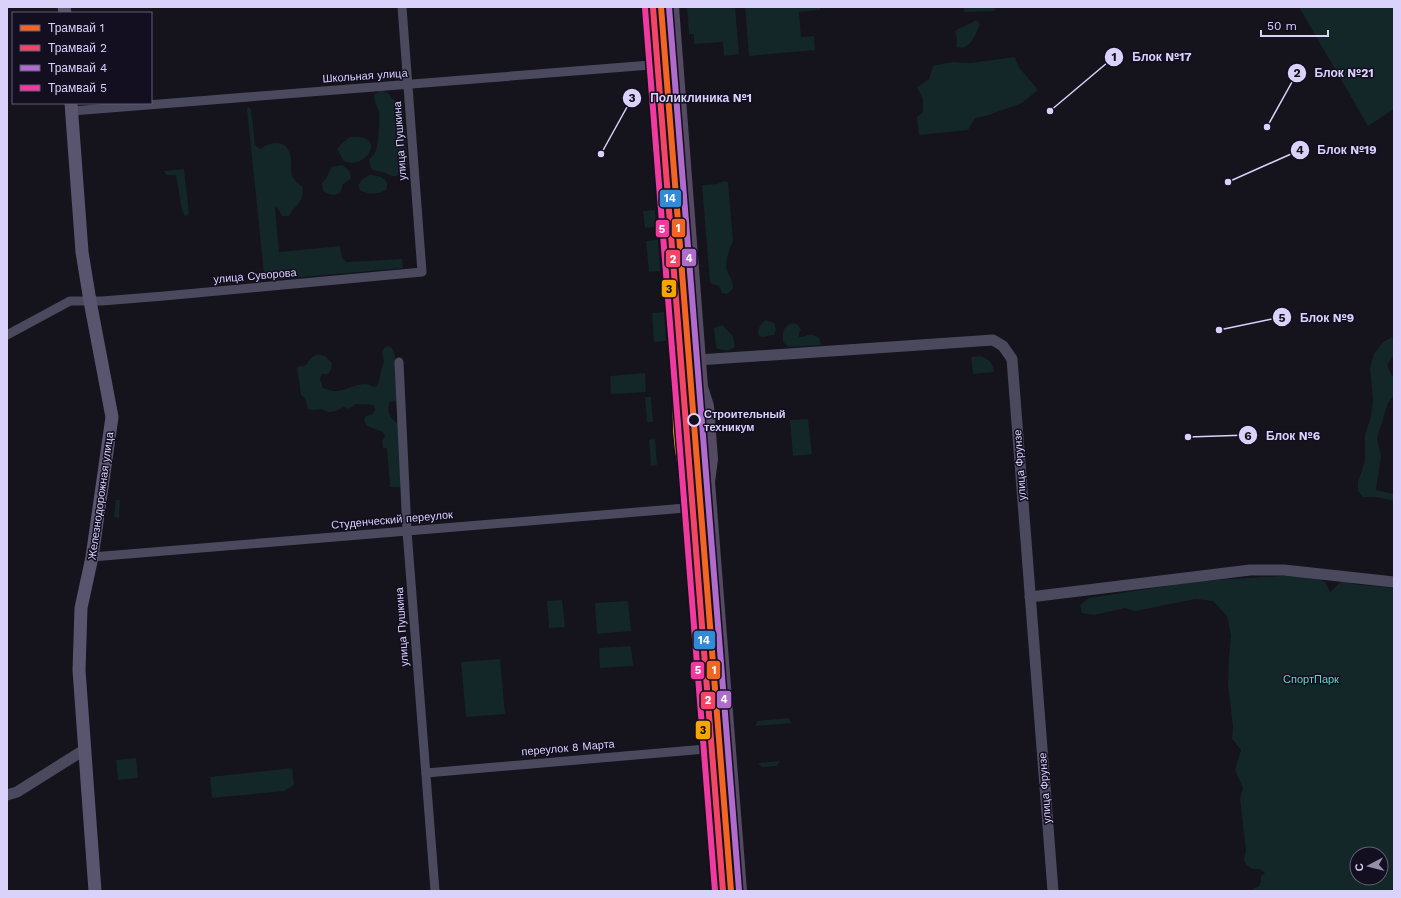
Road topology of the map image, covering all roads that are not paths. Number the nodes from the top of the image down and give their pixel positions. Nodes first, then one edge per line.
1 (402, 7) edge
2 (654, 7) edge
3 (672, 7) edge
4 (676, 63) junction
5 (659, 65) junction
6 (408, 84) junction
7 (152, 102) edge
8 (116, 104) edge
9 (72, 107) edge
10 (422, 272) joint
11 (90, 301) junction
12 (7, 335) edge
13 (699, 360) junction
14 (683, 361) junction
15 (399, 362) dead end
16 (710, 506) junction
17 (694, 507) junction
18 (407, 531) junction
19 (92, 556) junction
20 (1394, 582) edge
21 (1030, 597) junction
22 (729, 747) junction
23 (713, 748) junction
24 (84, 750) junction
25 (426, 772) junction
26 (7, 795) edge
27 (95, 891) edge
28 (435, 891) edge
29 (723, 891) edge
30 (740, 891) edge
31 (1053, 891) edge

1 - 6 street, улица Пушкина
2 - 5 main road
3 - 4 main road
4 - 5 street, Школьная улица
4 - 13 main road
5 - 6 street, Школьная улица
5 - 14 main road
6 - 7 street, Школьная улица
6 - 10 street, улица Пушкина
8 - 9 street, Школьная улица
9 - 11 main road, Железнодорожная улица
10 - 11 street, улица Суворова
11 - 12 street, улица Суворова
11 - 19 main road, Железнодорожная улица
13 - 14 street, улица Фрунзе
13 - 16 main road
13 - 21 street, улица Фрунзе
14 - 17 main road
15 - 18 street, улица Пушкина
16 - 17 street, Студенческий переулок
16 - 22 main road
17 - 18 street, Студенческий переулок
17 - 23 main road
18 - 19 street, Студенческий переулок
18 - 25 street, улица Пушкина
19 - 24 main road, Железнодорожная улица
20 - 21 street
21 - 31 street, улица Фрунзе
22 - 23 street, переулок 8 Марта
22 - 30 main road
23 - 25 street, переулок 8 Марта
23 - 29 main road
24 - 26 street
24 - 27 main road, Железнодорожная улица
25 - 28 street, улица Пушкина

